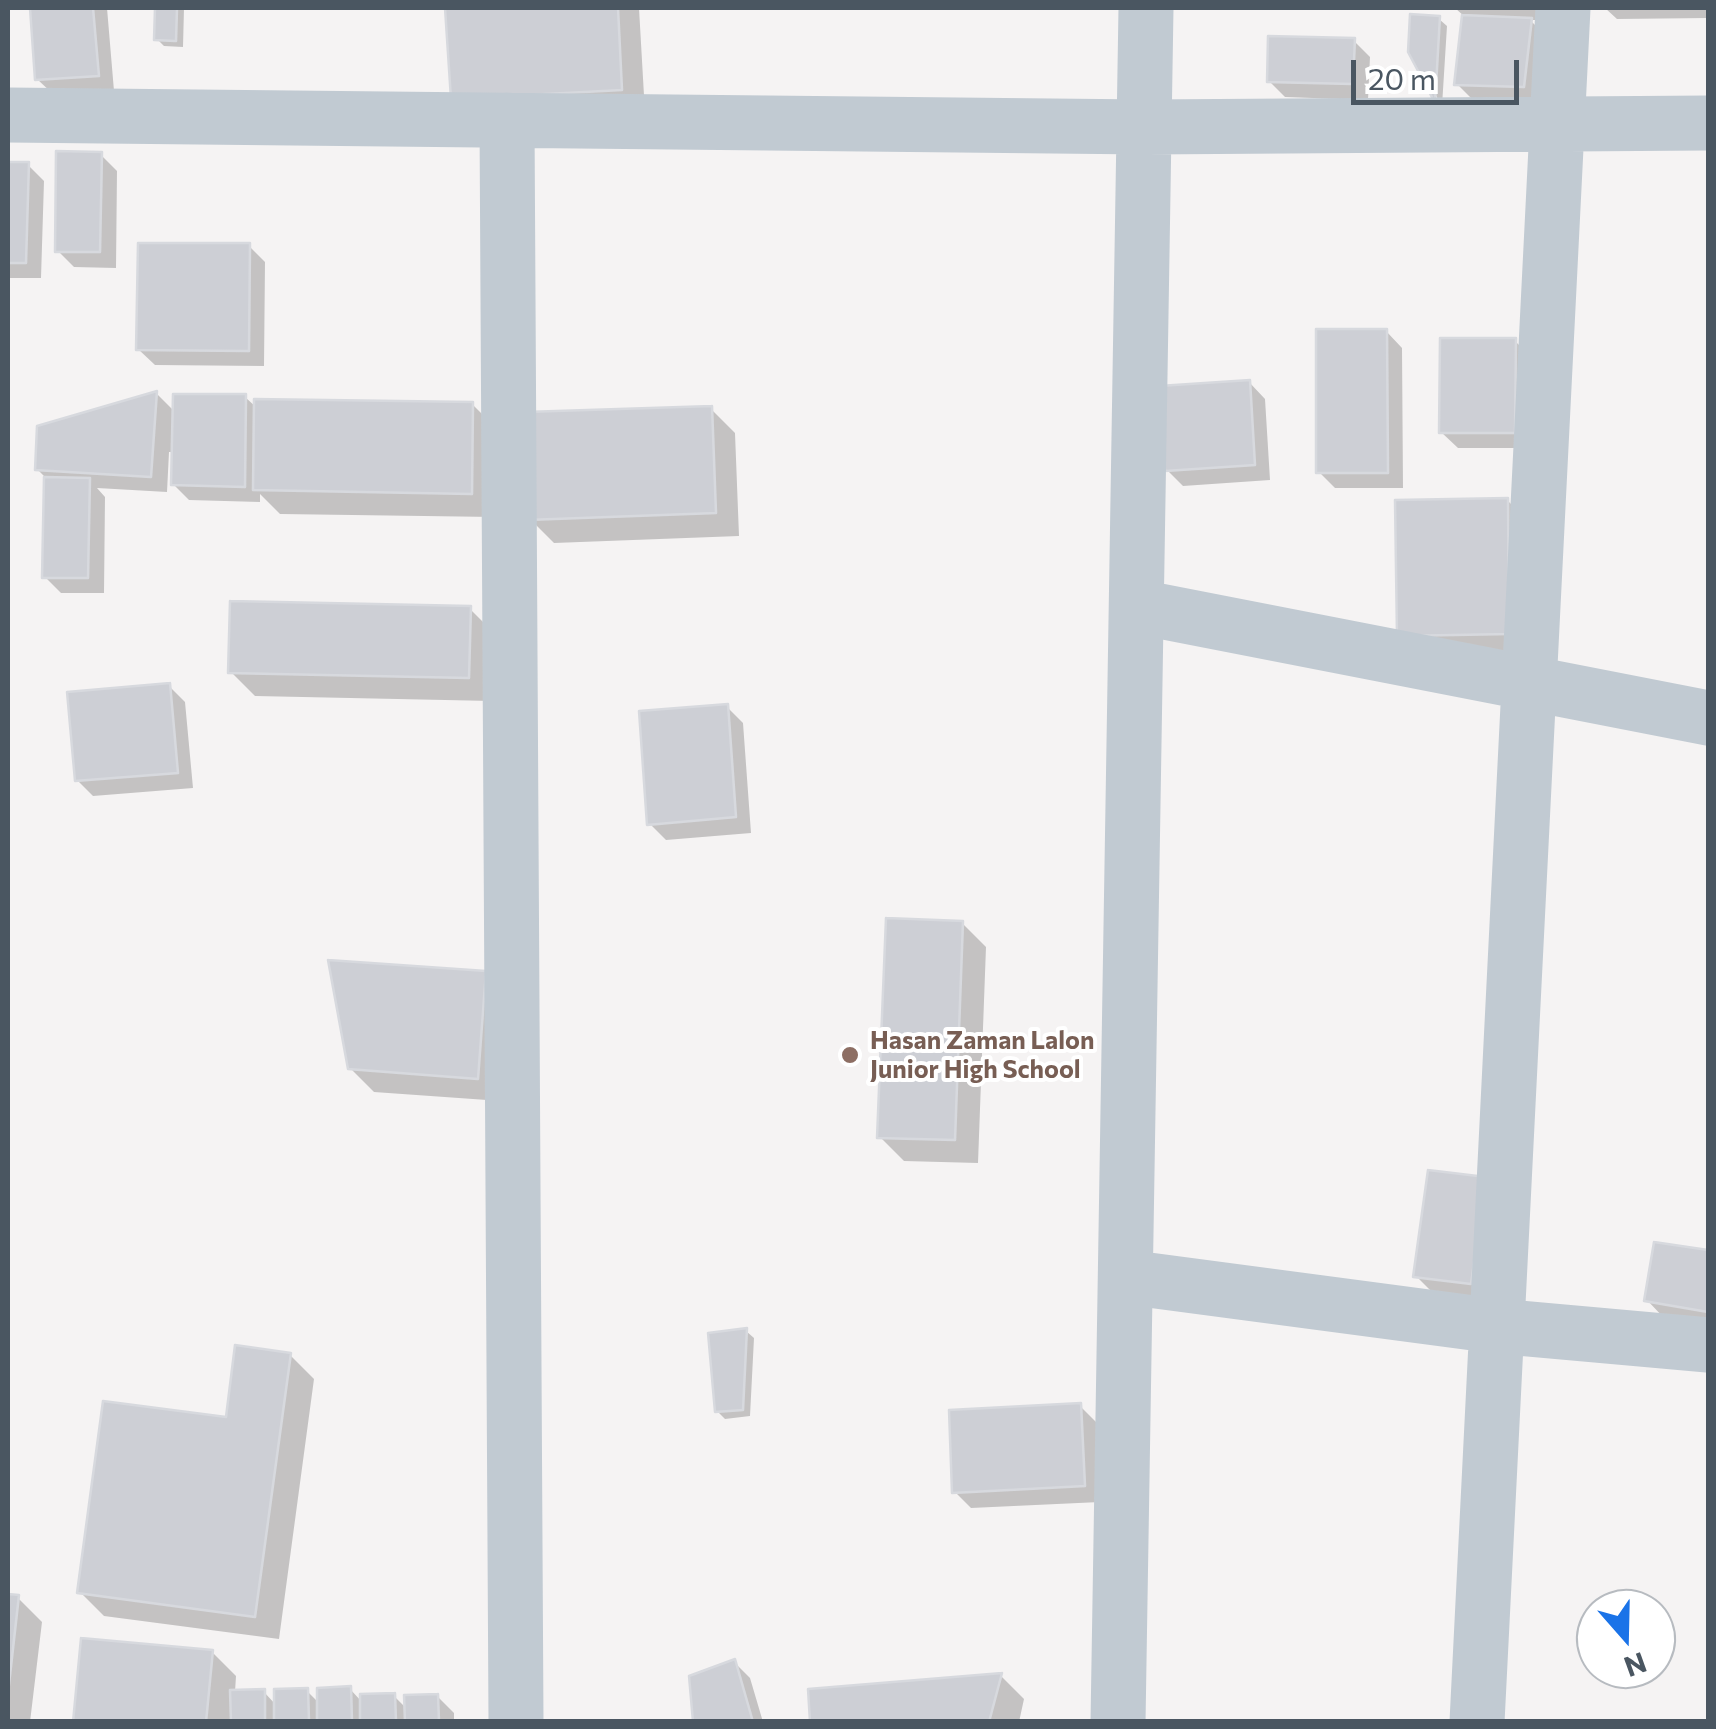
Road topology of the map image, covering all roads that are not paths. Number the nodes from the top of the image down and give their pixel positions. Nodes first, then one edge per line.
1 (1146, 8) edge
2 (1563, 8) edge
3 (8, 115) edge
4 (507, 120) junction
5 (1557, 124) junction
6 (1708, 124) edge
7 (1147, 127) junction
8 (1139, 606) junction
9 (1529, 683) junction
10 (1708, 718) edge
11 (1126, 1277) junction
12 (1496, 1326) junction
13 (1708, 1345) edge
14 (516, 1722) edge
15 (1118, 1722) edge
16 (1477, 1722) edge

1 - 7 street
2 - 5 street
3 - 4 street
4 - 7 street
4 - 14 street
5 - 6 street
5 - 7 street
5 - 9 street
7 - 8 street
8 - 9 street
8 - 11 street
9 - 10 street
9 - 12 street
11 - 12 street
11 - 15 street
12 - 13 street
12 - 16 street

